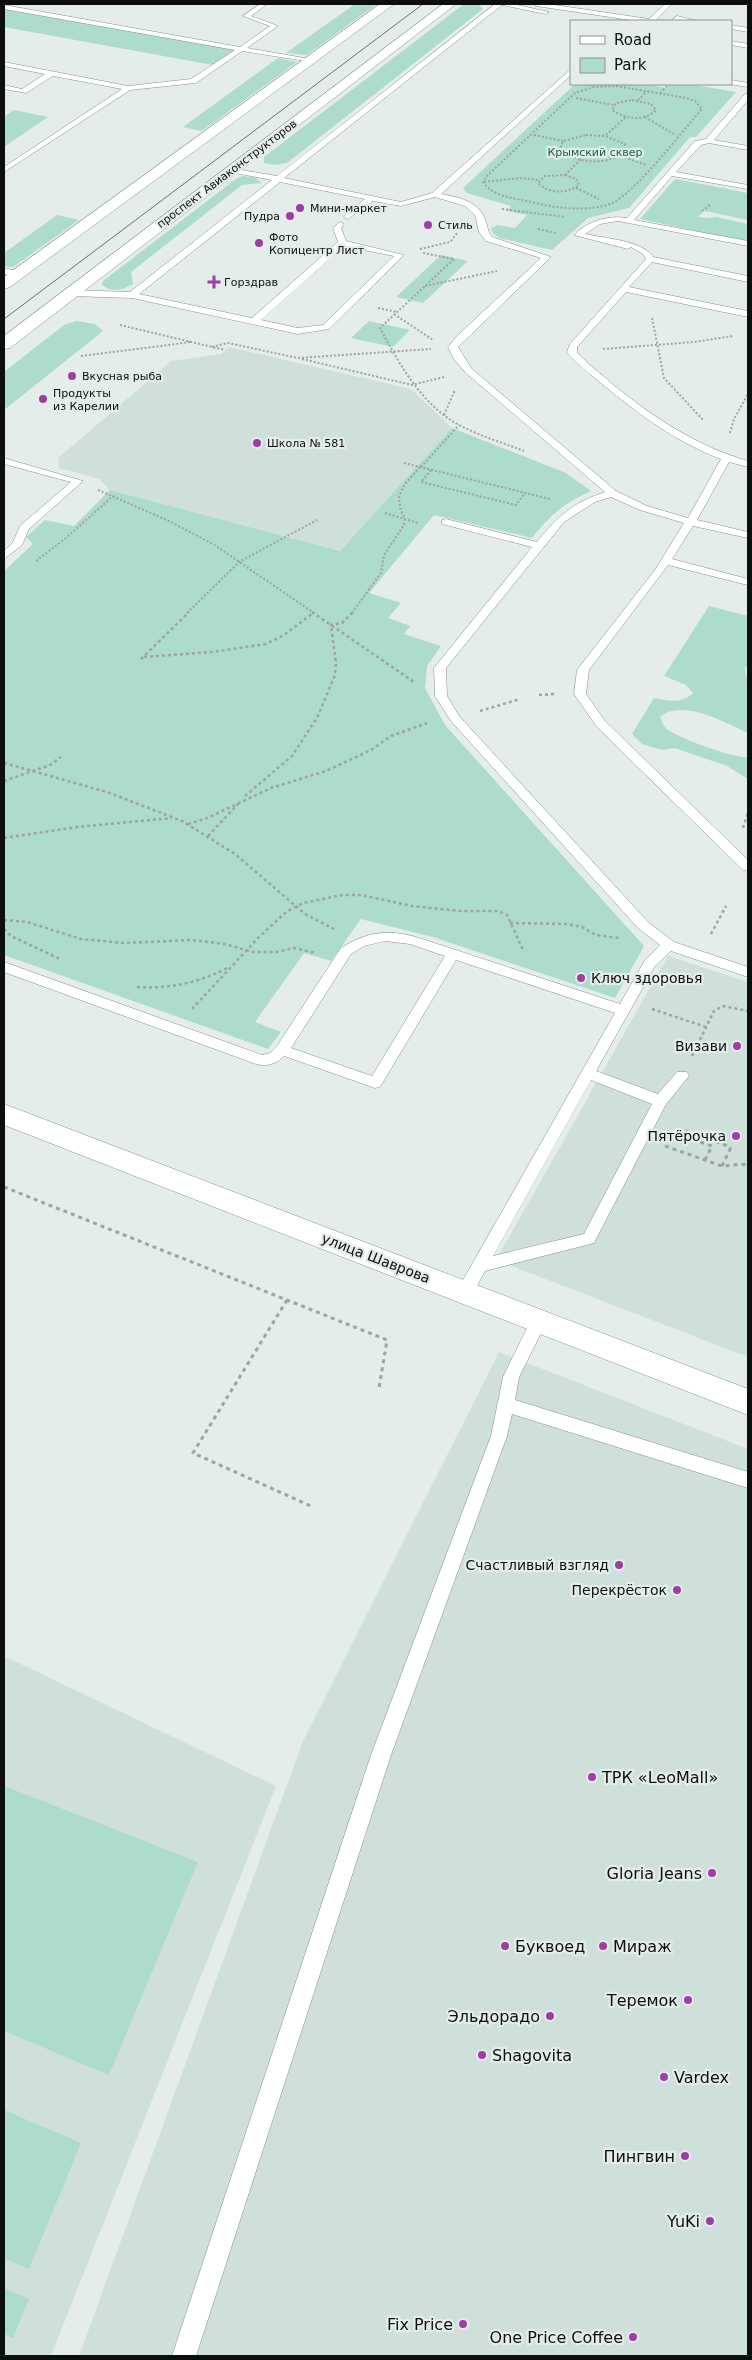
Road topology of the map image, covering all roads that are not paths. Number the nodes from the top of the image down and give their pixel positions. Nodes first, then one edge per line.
1 (264, 4) edge
2 (388, 4) edge
3 (450, 4) edge
4 (499, 4) edge
5 (504, 4) edge
6 (536, 4) edge
7 (669, 4) edge
8 (4, 7) edge
9 (621, 10) dead end
10 (615, 16) junction
11 (596, 20) edge
12 (643, 20) edge
13 (651, 20) edge
14 (675, 20) edge
15 (689, 20) edge
16 (732, 27) edge
17 (748, 30) edge
18 (732, 43) edge
19 (748, 46) edge
20 (242, 49) junction
21 (310, 61) junction
22 (4, 64) edge
23 (570, 72) edge
24 (52, 73) junction
25 (732, 82) edge
26 (748, 85) edge
27 (4, 87) edge
28 (128, 88) junction
29 (748, 96) edge
30 (226, 123) junction
31 (241, 126) dead end
32 (265, 130) dead end
33 (280, 133) junction
34 (710, 142) junction
35 (748, 148) edge
36 (4, 170) edge
37 (233, 170) junction
38 (670, 173) junction
39 (279, 180) junction
40 (748, 187) edge
41 (435, 195) junction
42 (371, 198) junction
43 (348, 217) dead end
44 (629, 221) junction
45 (340, 224) dead end
46 (342, 243) junction
47 (748, 244) edge
48 (650, 259) junction
49 (11, 273) edge
50 (748, 279) edge
51 (4, 284) edge
52 (624, 289) junction
53 (71, 293) junction
54 (132, 295) junction
55 (748, 314) edge
56 (254, 321) junction
57 (4, 344) edge
58 (726, 459) junction
59 (4, 461) edge
60 (748, 464) edge
61 (612, 493) junction
62 (446, 522) dead end
63 (691, 522) junction
64 (748, 535) edge
65 (540, 546) junction
66 (4, 556) edge
67 (666, 561) junction
68 (748, 582) edge
69 (748, 867) edge
70 (669, 945) junction
71 (453, 954) junction
72 (4, 967) edge
73 (748, 972) edge
74 (626, 1006) junction
75 (282, 1050) junction
76 (588, 1074) junction
77 (682, 1076) road end
78 (661, 1101) junction
79 (4, 1114) edge
80 (480, 1266) junction
81 (465, 1292) junction
82 (539, 1321) junction
83 (748, 1402) edge
84 (506, 1405) junction
85 (748, 1480) edge
86 (184, 2356) edge

1 - 20 lane
2 - 21 street
3 - 33 street, проспект Авиаконструкторов
4 - 39 lane
5 - 11 lane
6 - 10 lane
7 - 13 lane
8 - 20 lane
9 - 10 lane
10 - 12 lane
14 - 15 lane
16 - 17 lane
18 - 19 lane
20 - 21 lane
20 - 28 lane
21 - 30 street
22 - 24 lane
23 - 41 lane
24 - 27 lane
24 - 28 lane
25 - 26 lane
28 - 36 lane
29 - 34 lane
30 - 31 street
30 - 49 street
32 - 33 street
33 - 37 street, проспект Авиаконструкторов
34 - 35 lane
34 - 38 lane
37 - 39 lane
37 - 53 street, проспект Авиаконструкторов
38 - 40 lane
38 - 44 lane
39 - 42 lane
39 - 54 lane
41 - 42 lane
41 - 61 lane
42 - 43 lane
44 - 47 lane
44 - 48 lane
45 - 46 lane
46 - 56 lane
46 - 56 lane
48 - 50 lane
48 - 52 lane
49 - 51 street
52 - 55 lane
52 - 58 lane
53 - 54 lane
53 - 57 street, проспект Авиаконструкторов
54 - 56 lane
58 - 60 lane
58 - 63 lane
59 - 66 lane
61 - 63 lane
61 - 65 lane
62 - 65 lane
63 - 64 lane
63 - 67 lane
65 - 70 lane
67 - 68 lane
67 - 69 lane
70 - 73 lane
70 - 74 lane
71 - 74 lane
71 - 75 lane
71 - 75 lane
72 - 75 lane
74 - 76 lane
76 - 78 lane
76 - 80 lane
77 - 78 lane
78 - 80 lane
79 - 81 street, улица Шаврова
80 - 81 lane
81 - 82 street, улица Шаврова
82 - 83 street, улица Шаврова
82 - 84 lane
84 - 85 lane
84 - 86 lane

